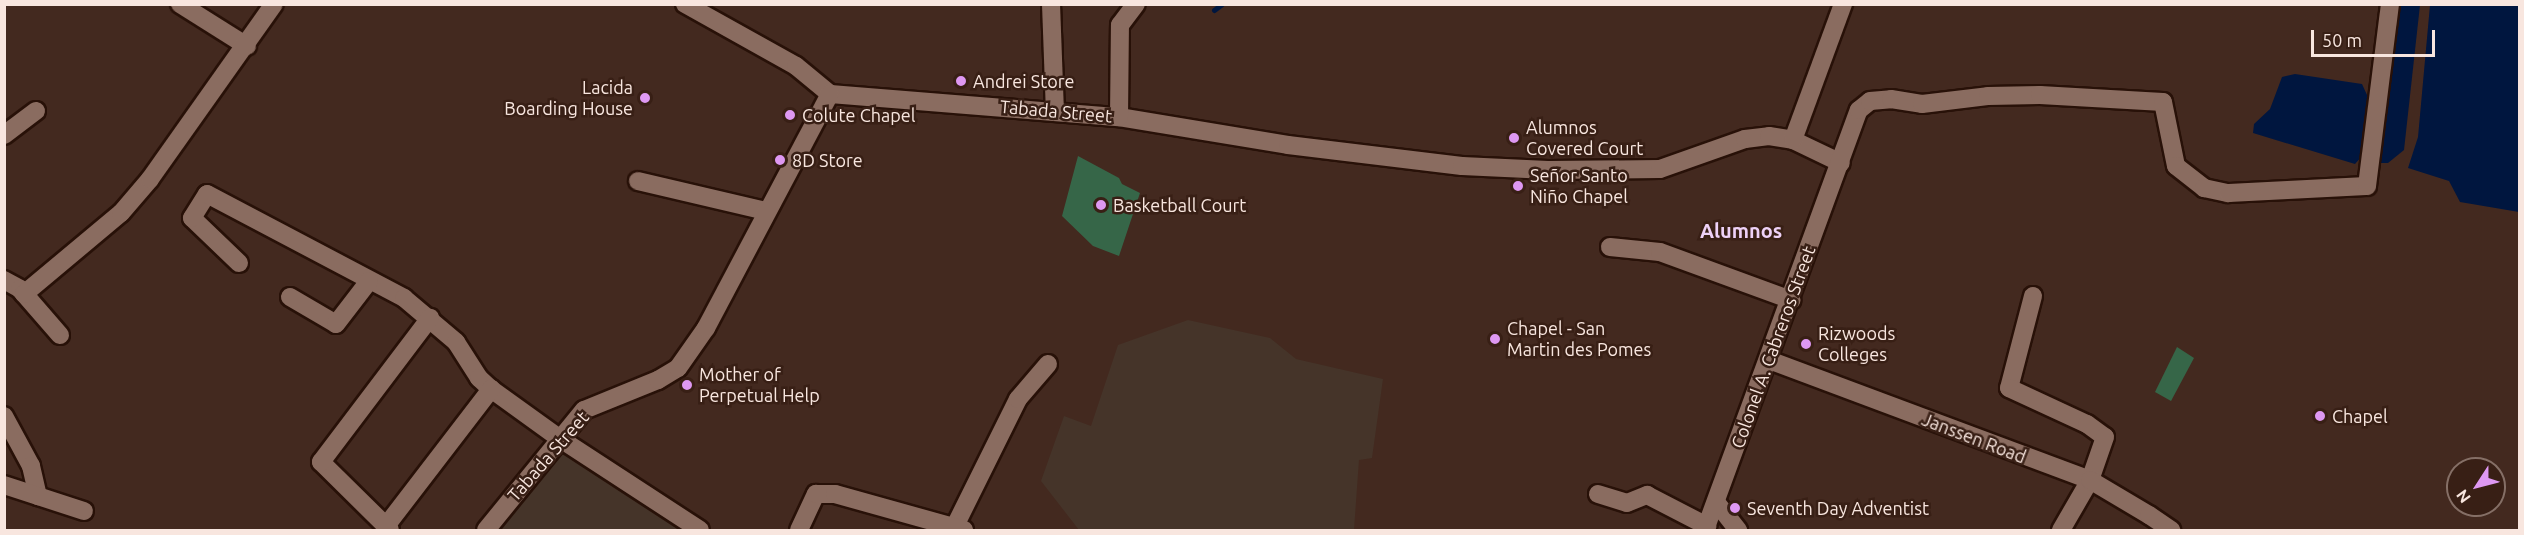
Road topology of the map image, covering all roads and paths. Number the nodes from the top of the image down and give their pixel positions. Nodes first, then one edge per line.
1 (180, 4) edge
2 (274, 4) edge
3 (685, 4) edge
4 (1051, 4) edge
5 (1136, 4) edge
6 (1843, 4) edge
7 (2390, 4) edge
8 (247, 46) junction
9 (830, 94) junction
10 (36, 111) dead end
11 (1055, 111) junction
12 (1119, 117) junction
13 (4, 135) edge
14 (1793, 140) junction
15 (1841, 163) junction
16 (638, 181) dead end
17 (766, 211) junction
18 (1610, 247) dead end
19 (239, 263) dead end
20 (4, 280) edge
21 (369, 281) junction
22 (24, 294) junction
23 (2033, 296) dead end
24 (290, 297) dead end
25 (1791, 300) junction
26 (430, 318) junction
27 (60, 335) dead end
28 (1769, 360) junction
29 (1048, 364) dead end
30 (491, 389) junction
31 (4, 416) edge
32 (559, 438) junction
33 (2090, 480) junction
34 (4, 485) edge
35 (1598, 494) dead end
36 (38, 496) junction
37 (1716, 502) junction
38 (84, 511) dead end
39 (388, 528) edge
40 (1706, 528) edge
41 (959, 529) edge
42 (486, 531) edge
43 (700, 531) edge
44 (799, 531) edge
45 (1738, 531) edge
46 (2061, 531) edge
47 (2171, 531) edge

1 - 8 street
2 - 8 street
3 - 9 street
4 - 11 street
5 - 12 street
6 - 14 street
7 - 15 street, Colonel A. Cabreros Street
8 - 22 street
9 - 11 street, Tabada Street
9 - 17 street, Tabada Street
10 - 13 street
11 - 12 street, Tabada Street
12 - 14 street, Tabada Street
14 - 15 street, Tabada Street
15 - 25 street, Colonel A. Cabreros Street
16 - 17 street
17 - 32 street, Tabada Street
18 - 25 street
19 - 21 street
20 - 22 street
21 - 24 street
21 - 26 street
22 - 27 street
23 - 33 street
25 - 28 street, Colonel A. Cabreros Street
26 - 30 street
26 - 39 street
28 - 33 street, Janssen Road
28 - 37 street, Colonel A. Cabreros Street
29 - 41 street
30 - 32 street
30 - 39 street
31 - 36 street
32 - 42 street, Tabada Street
32 - 43 street
33 - 46 street
33 - 47 street, Janssen Road
34 - 36 street
35 - 40 street
36 - 38 street
37 - 40 street, Colonel A. Cabreros Street
37 - 45 street
41 - 44 street

